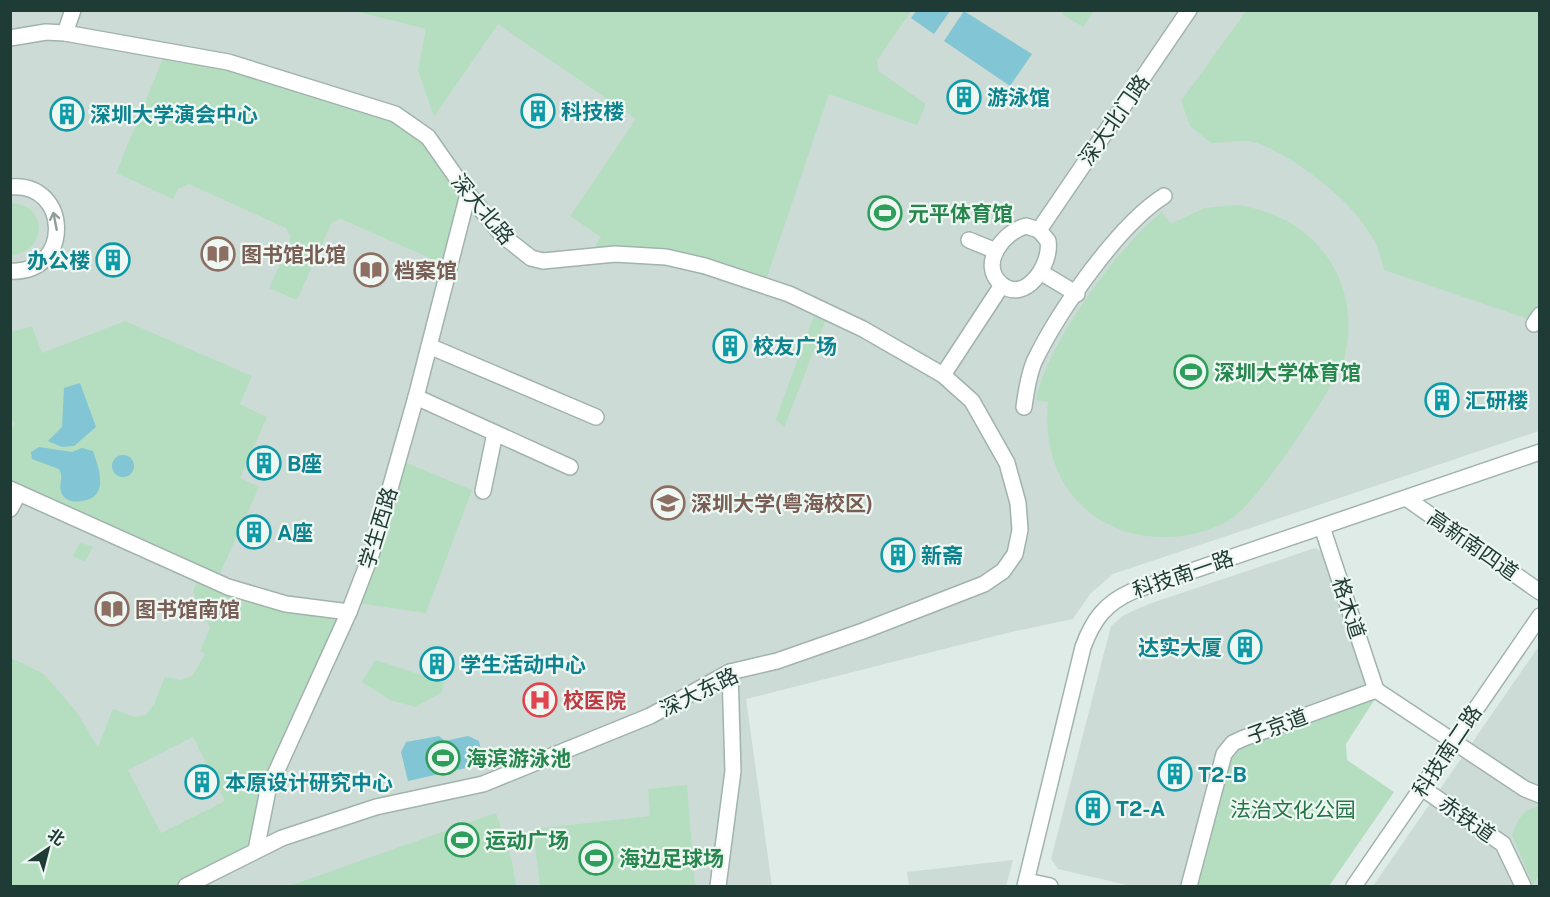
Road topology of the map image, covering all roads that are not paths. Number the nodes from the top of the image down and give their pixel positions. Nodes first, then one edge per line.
1 (73, 10) edge
2 (1189, 10) edge
3 (65, 33) junction
4 (10, 38) edge
5 (10, 187) edge
6 (468, 194) junction
7 (1164, 196) dead end
8 (1040, 230) junction
9 (969, 240) dead end
10 (996, 251) junction
11 (10, 271) edge
12 (1041, 273) junction
13 (1002, 285) junction
14 (1077, 294) junction
15 (429, 346) junction
16 (943, 375) junction
17 (416, 397) junction
18 (1024, 407) dead end
19 (596, 417) dead end
20 (495, 433) junction
21 (1539, 452) edge
22 (570, 467) dead end
23 (15, 491) edge
24 (483, 491) dead end
25 (1406, 498) junction
26 (10, 509) edge
27 (1322, 527) junction
28 (1539, 592) edge
29 (349, 612) junction
30 (1539, 616) edge
31 (730, 672) junction
32 (1376, 690) junction
33 (1454, 741) junction
34 (1422, 788) junction
35 (1539, 795) edge
36 (256, 850) junction
37 (1026, 884) edge
38 (186, 886) edge
39 (718, 886) edge
40 (1050, 886) edge
41 (1189, 886) edge
42 (1354, 886) edge
43 (1523, 886) edge

1 - 3 street
2 - 8 street, 深大北门路
3 - 4 street, 深大北路
3 - 6 street, 深大北路
11 -> 5 street
6 - 15 street, 学生西路
6 - 16 street, 深大北路
7 - 14 street
8 - 10 street
8 - 12 street
9 - 10 street
10 - 13 street
12 - 13 street
12 - 14 street
13 - 16 street
14 - 18 street
15 - 17 street, 学生西路
15 - 19 street
16 - 31 street, 深大东路
17 - 20 street
17 - 29 street, 学生西路
20 - 22 street
20 - 24 street
21 - 25 street, 科技南一路
23 - 26 street
23 - 29 street
25 - 27 street, 科技南一路
25 - 28 street, 高新南四道
27 - 32 street, 格木道
27 - 37 street, 科技南一路
29 - 36 street, 学生西路
30 - 33 street, 科技南二路
31 - 36 street, 深大东路
31 - 39 street
32 - 33 street
32 - 41 street, 子京道
33 - 34 street, 科技南二路
33 - 35 street
34 - 42 street, 科技南二路
34 - 43 street, 赤铁道
36 - 38 street, 深大东路
37 - 40 street

